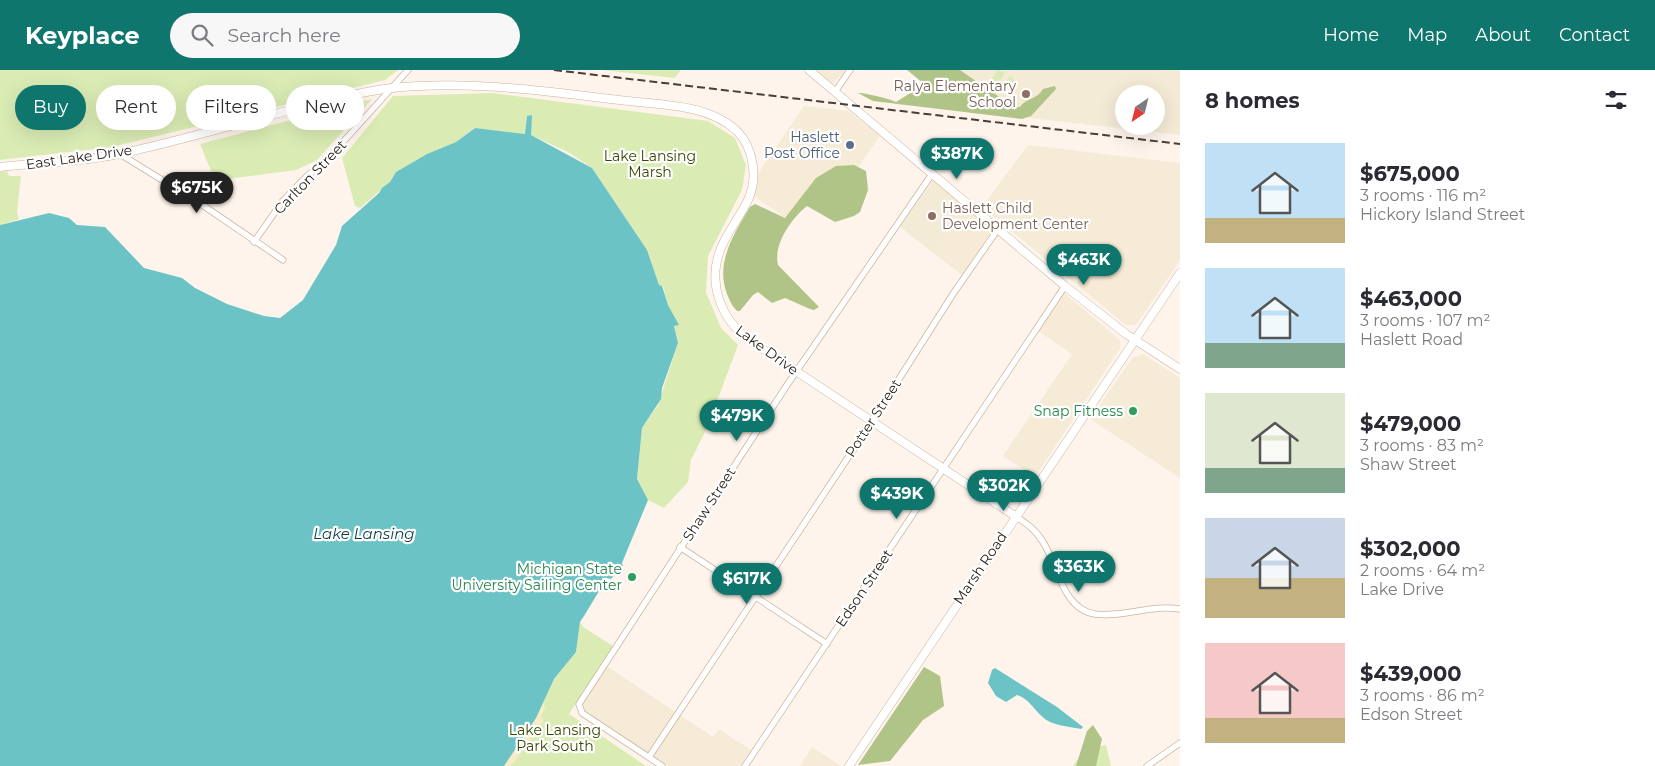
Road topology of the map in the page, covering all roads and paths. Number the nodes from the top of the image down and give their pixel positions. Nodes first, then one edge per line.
1 (408, 70) edge
2 (809, 70) edge
3 (850, 70) edge
4 (391, 88) junction
5 (835, 92) junction
6 (120, 154) junction
7 (0, 167) edge
8 (932, 174) junction
9 (998, 229) junction
10 (254, 242) junction
11 (283, 260) dead end
12 (1180, 273) edge
13 (1066, 286) junction
14 (1135, 340) junction
15 (1180, 370) edge
16 (796, 372) junction
17 (871, 422) junction
18 (943, 469) junction
19 (1015, 516) junction
20 (680, 548) junction
21 (754, 597) junction
22 (1180, 609) edge
23 (827, 644) junction
24 (1180, 743) edge
25 (649, 757) junction
26 (662, 766) edge
27 (745, 766) edge
28 (849, 766) edge
29 (1148, 766) edge

1 - 4 street, Carlton Street
2 - 5 street
3 - 5 street
4 - 6 street, East Lake Drive
4 - 10 street, Carlton Street
4 - 16 street, Lake Drive
5 - 8 street
6 - 7 street, East Lake Drive
6 - 10 street
8 - 9 street
8 - 16 street, Shaw Street
9 - 13 street
9 - 17 street, Potter Street
10 - 11 street
12 - 14 street, Marsh Road
13 - 14 street
13 - 18 street, Edson Street
14 - 15 street
14 - 19 street, Marsh Road
16 - 17 street, Lake Drive
16 - 20 street, Shaw Street
17 - 18 street, Lake Drive
17 - 21 street, Potter Street
18 - 19 street, Lake Drive
18 - 23 street, Edson Street
19 - 22 street, Lake Drive
19 - 28 street, Marsh Road
20 - 21 street
20 - 25 street, Shaw Street
21 - 23 street
21 - 25 street, Potter Street
23 - 27 street, Edson Street
24 - 29 street
25 - 26 street

